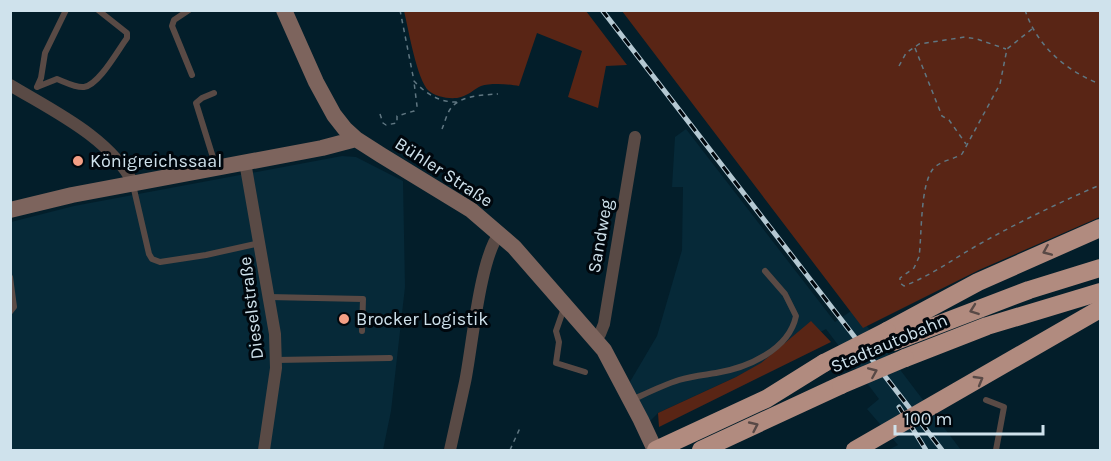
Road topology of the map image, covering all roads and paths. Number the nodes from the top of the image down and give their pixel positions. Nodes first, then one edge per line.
1 (66, 10) edge
2 (98, 10) edge
3 (189, 10) edge
4 (284, 10) edge
5 (400, 10) edge
6 (1025, 10) edge
7 (1032, 29) junction
8 (915, 48) junction
9 (1007, 49) junction
10 (899, 66) dead end
11 (192, 75) dead end
12 (414, 81) junction
13 (1101, 84) edge
14 (10, 85) edge
15 (34, 93) junction
16 (214, 93) dead end
17 (498, 94) dead end
18 (459, 102) junction
19 (381, 114) dead end
20 (442, 129) dead end
21 (635, 137) dead end
22 (356, 139) junction
23 (967, 145) junction
24 (245, 162) junction
25 (216, 168) junction
26 (133, 183) junction
27 (1101, 185) edge
28 (10, 210) edge
29 (1101, 228) edge
30 (500, 234) junction
31 (261, 243) junction
32 (1101, 268) edge
33 (765, 272) dead end
34 (10, 277) edge
35 (1101, 292) edge
36 (269, 297) junction
37 (566, 305) junction
38 (1101, 309) edge
39 (10, 312) edge
40 (362, 330) dead end
41 (890, 336) junction
42 (595, 339) junction
43 (390, 358) dead end
44 (276, 360) junction
45 (585, 372) dead end
46 (986, 400) dead end
47 (631, 401) junction
48 (520, 428) dead end
49 (264, 450) edge
50 (450, 450) edge
51 (510, 450) edge
52 (655, 450) edge
53 (701, 450) edge
54 (855, 450) edge
55 (996, 450) edge

1 - 15 lane
2 - 15 lane
3 - 11 lane
4 - 22 main road, Bühler Straße
5 - 12 path
6 - 7 path
7 - 9 path
7 - 13 path
8 - 9 path
8 - 10 path
8 - 23 path
9 - 23 path
12 - 18 path
12 - 19 path
14 - 15 street
15 - 26 street
16 - 25 lane
17 - 18 path
18 - 20 path
21 - 42 street, Sandweg
22 - 24 main road
22 - 30 main road, Bühler Straße
23 - 27 path
24 - 25 main road
24 - 31 street, Dieselstraße
25 - 26 main road
26 - 28 main road
26 - 31 lane
29 -> 41 highway
30 - 37 main road, Bühler Straße
30 - 50 street
31 - 36 street, Dieselstraße
32 -> 41 highway, Stadtautobahn
33 - 47 lane
34 - 39 lane
53 -> 35 highway, Stadtautobahn, bridge
36 - 40 lane
36 - 44 street, Dieselstraße
37 - 42 main road, Bühler Straße
37 - 45 lane
54 -> 38 highway, bridge
41 - 52 highway, Stadtautobahn
42 - 47 main road, Bühler Straße
43 - 44 lane
44 - 49 street, Dieselstraße
46 - 55 lane
47 - 52 main road, Bühler Straße
48 - 51 path

